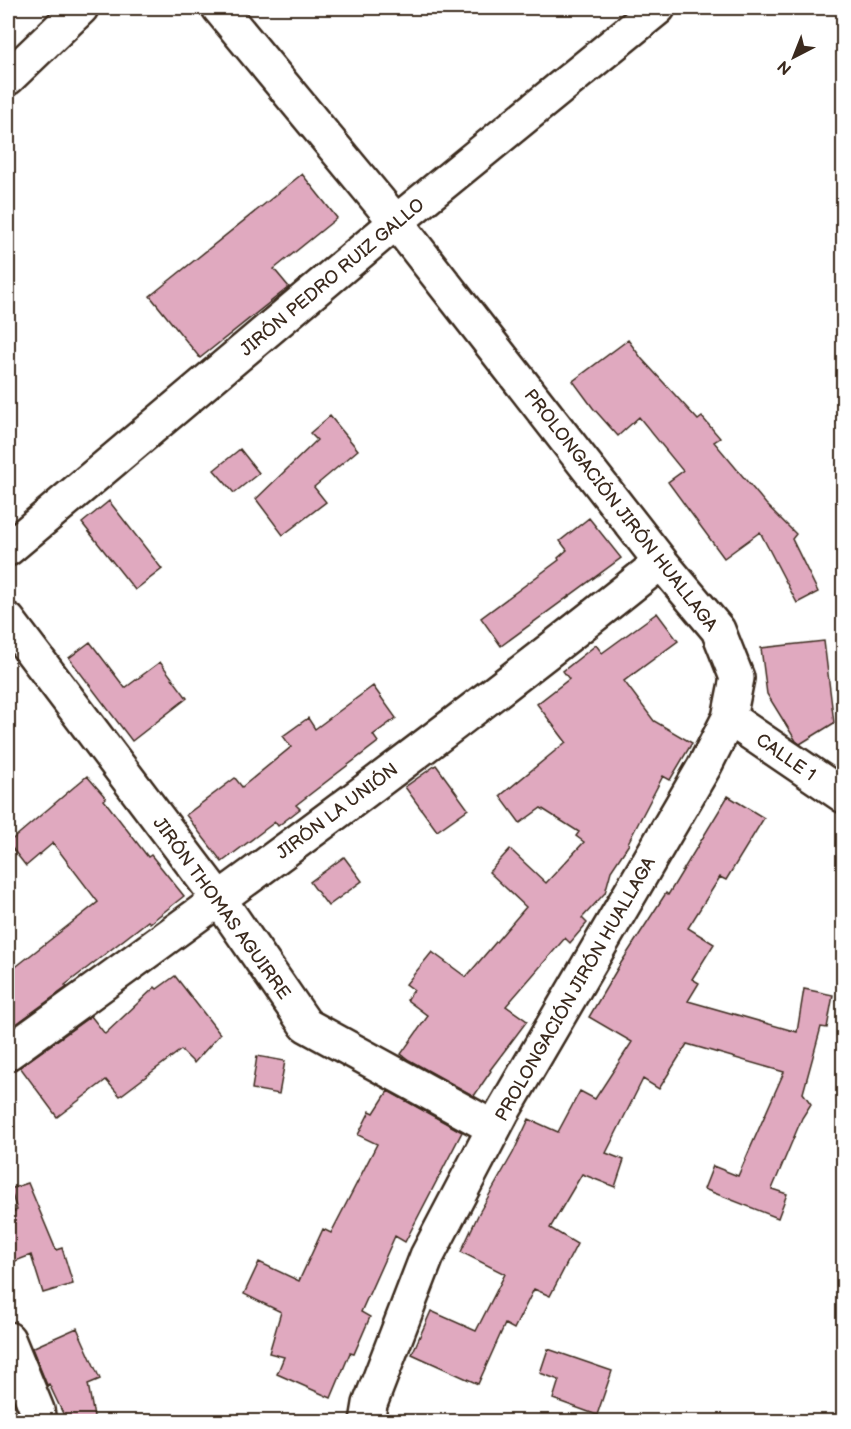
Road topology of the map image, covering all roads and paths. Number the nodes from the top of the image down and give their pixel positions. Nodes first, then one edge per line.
1 (81, 8) edge
2 (219, 8) edge
3 (658, 8) edge
4 (8, 78) edge
5 (396, 222) junction
6 (8, 549) edge
7 (661, 562) junction
8 (8, 620) edge
9 (729, 718) junction
10 (843, 796) edge
11 (219, 899) junction
12 (8, 1053) edge
13 (494, 1128) junction
14 (8, 1339) edge
15 (39, 1422) edge
16 (367, 1422) edge

1 - 4 street
2 - 5 street, PROLONGACIÓN JIRÓN HUALLAGA
3 - 5 street, JIRÓN PEDRO RUIZ GALLO
5 - 6 street, JIRÓN PEDRO RUIZ GALLO
5 - 7 street, PROLONGACIÓN JIRÓN HUALLAGA
7 - 9 street, PROLONGACIÓN JIRÓN HUALLAGA
7 - 11 street, JIRÓN LA UNIÓN
8 - 11 street, JIRÓN THOMAS AGUIRRE
9 - 10 street, CALLE 1
9 - 13 street, PROLONGACIÓN JIRÓN HUALLAGA
11 - 12 street, JIRÓN LA UNIÓN
11 - 13 street, JIRÓN THOMAS AGUIRRE
13 - 16 street, PROLONGACIÓN JIRÓN HUALLAGA
14 - 15 street

